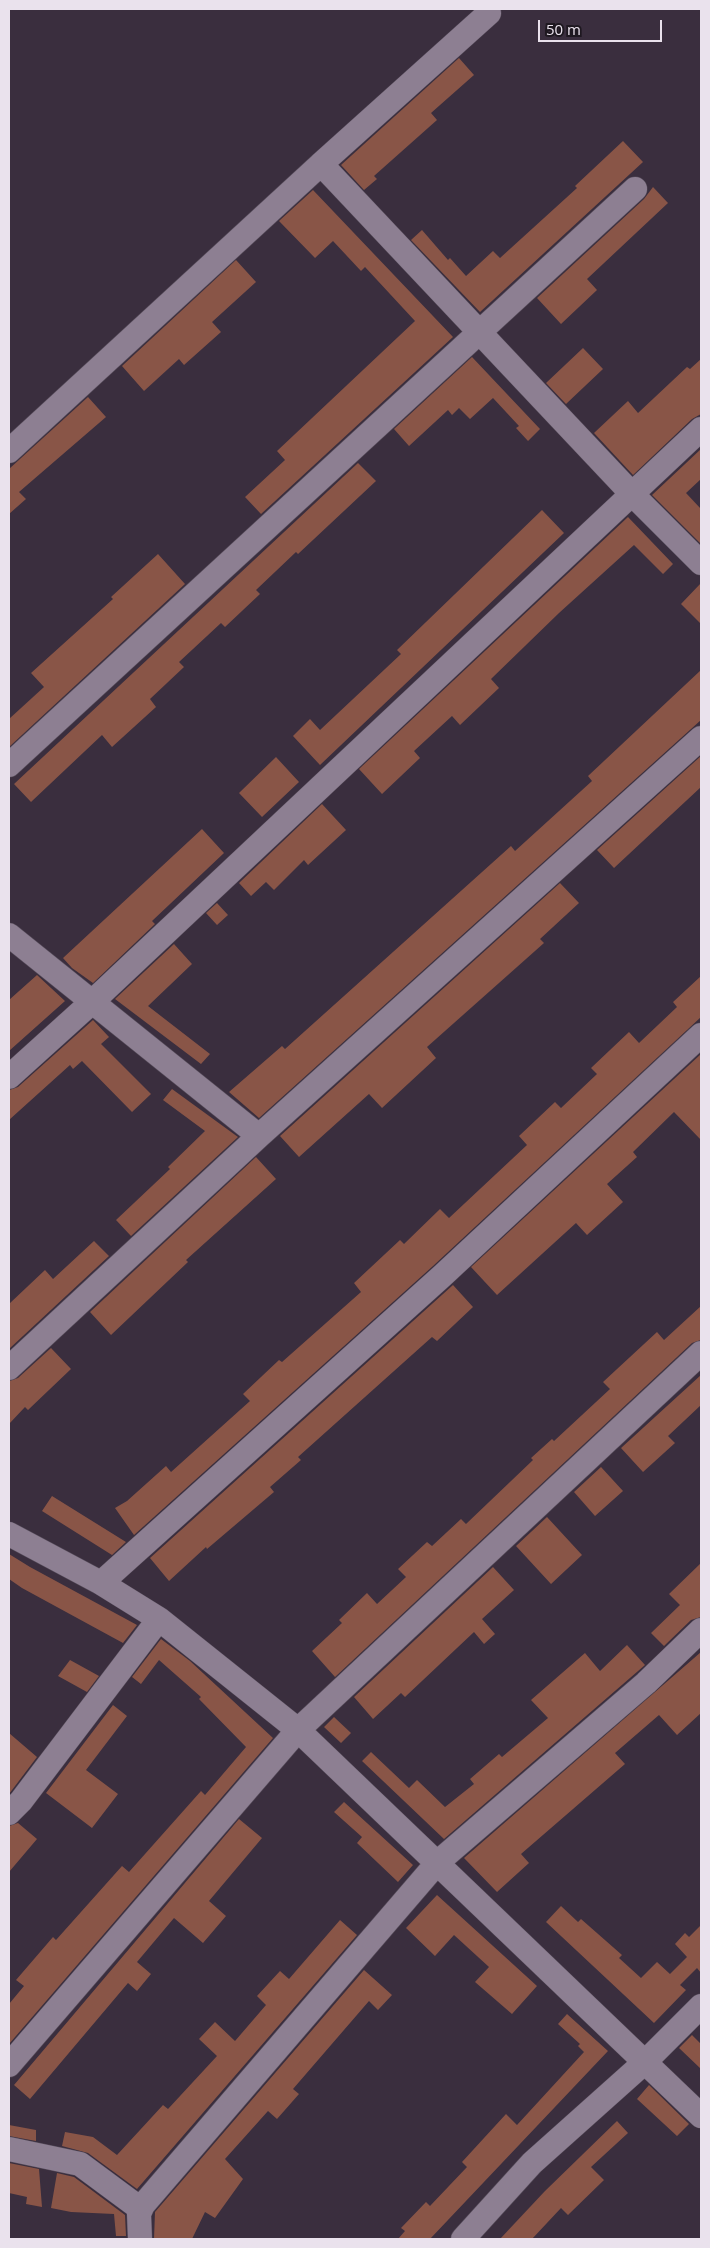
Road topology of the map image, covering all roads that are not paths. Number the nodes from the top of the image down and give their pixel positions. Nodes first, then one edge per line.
1 (490, 13) dead end
2 (321, 164) junction
3 (635, 189) dead end
4 (480, 332) junction
5 (701, 429) edge
6 (9, 451) edge
7 (632, 494) junction
8 (701, 563) edge
9 (701, 738) edge
10 (9, 765) edge
11 (9, 935) edge
12 (92, 1002) junction
13 (701, 1035) edge
14 (9, 1077) edge
15 (259, 1136) junction
16 (701, 1353) edge
17 (9, 1368) edge
18 (9, 1534) edge
19 (101, 1583) junction
20 (159, 1620) junction
21 (701, 1630) edge
22 (298, 1730) junction
23 (9, 1813) edge
24 (438, 1862) junction
25 (701, 2006) edge
26 (645, 2062) junction
27 (9, 2065) edge
28 (701, 2116) edge
29 (9, 2148) edge
30 (143, 2205) junction
31 (140, 2239) edge
32 (463, 2239) edge

1 - 2 street
2 - 4 street
2 - 6 street
3 - 4 street
4 - 7 street
4 - 10 street
5 - 7 street
7 - 8 street
7 - 12 street
9 - 15 street
11 - 12 street
12 - 14 street
12 - 15 street
13 - 19 street
15 - 17 street
16 - 22 street
18 - 19 street
19 - 20 street
20 - 22 street
20 - 23 street
21 - 24 street
22 - 24 street
22 - 27 street
24 - 26 street
24 - 30 street
25 - 26 street
26 - 28 street
26 - 32 street
29 - 30 street
30 - 31 street

